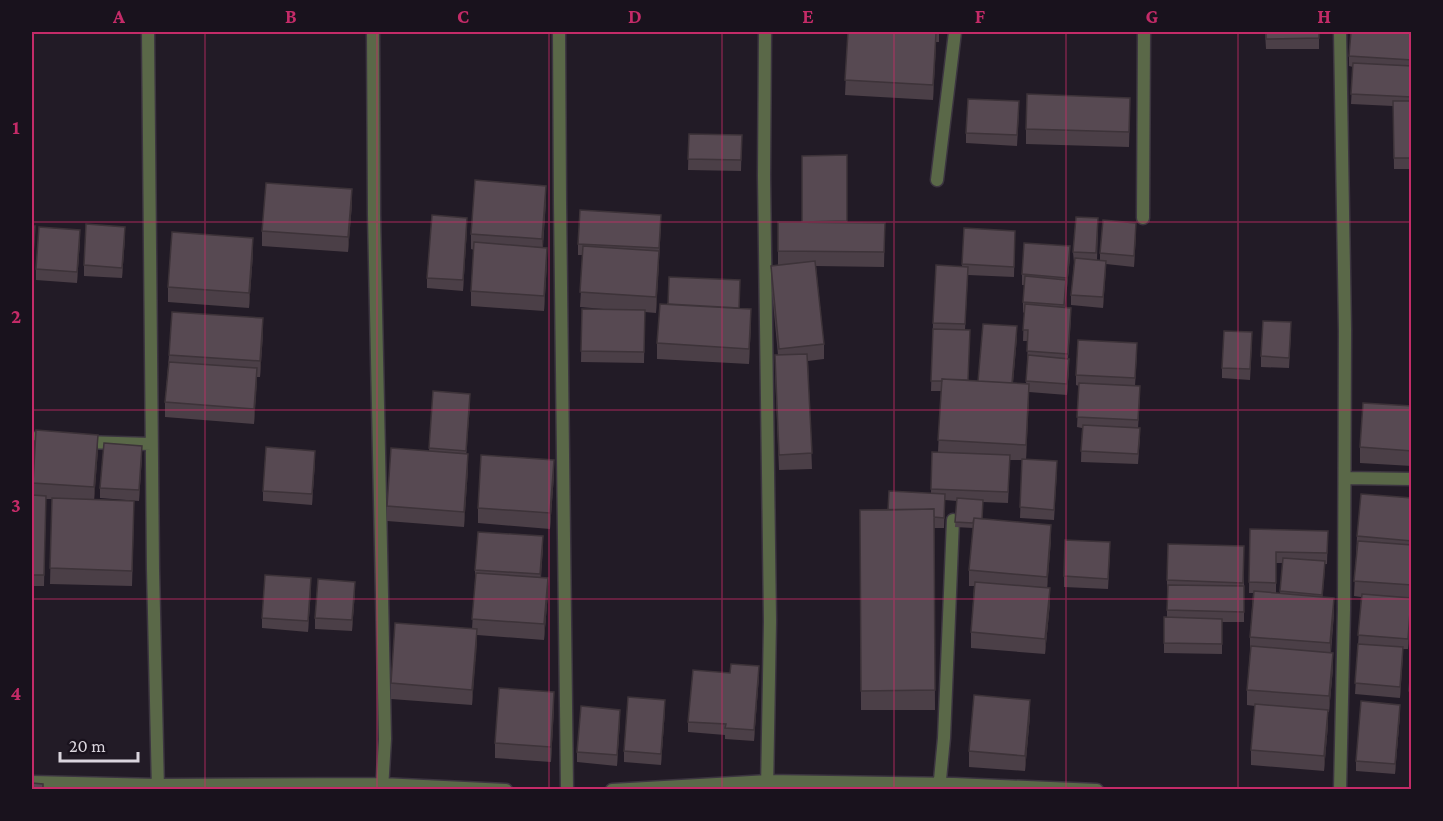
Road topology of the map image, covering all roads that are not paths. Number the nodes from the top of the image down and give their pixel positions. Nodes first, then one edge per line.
1 (148, 32) edge
2 (373, 32) edge
3 (559, 32) edge
4 (765, 32) edge
5 (955, 32) edge
6 (1144, 32) edge
7 (1340, 32) edge
8 (937, 180) dead end
9 (1143, 218) dead end
10 (32, 438) edge
11 (151, 444) junction
12 (1345, 478) junction
13 (1412, 479) edge
14 (953, 520) edge
15 (32, 782) edge
16 (767, 785) edge
17 (158, 787) edge
18 (382, 787) edge
19 (939, 787) edge
20 (506, 789) edge
21 (567, 789) edge
22 (612, 789) edge
23 (1097, 789) edge
24 (1340, 789) edge

1 - 11 street
2 - 18 street
3 - 21 street
4 - 16 street
5 - 8 street
6 - 9 street
7 - 12 street
10 - 11 street
11 - 17 street
12 - 13 street
12 - 24 street
14 - 19 street
15 - 17 street
16 - 19 street
16 - 22 street
17 - 18 street
18 - 20 street
19 - 23 street

